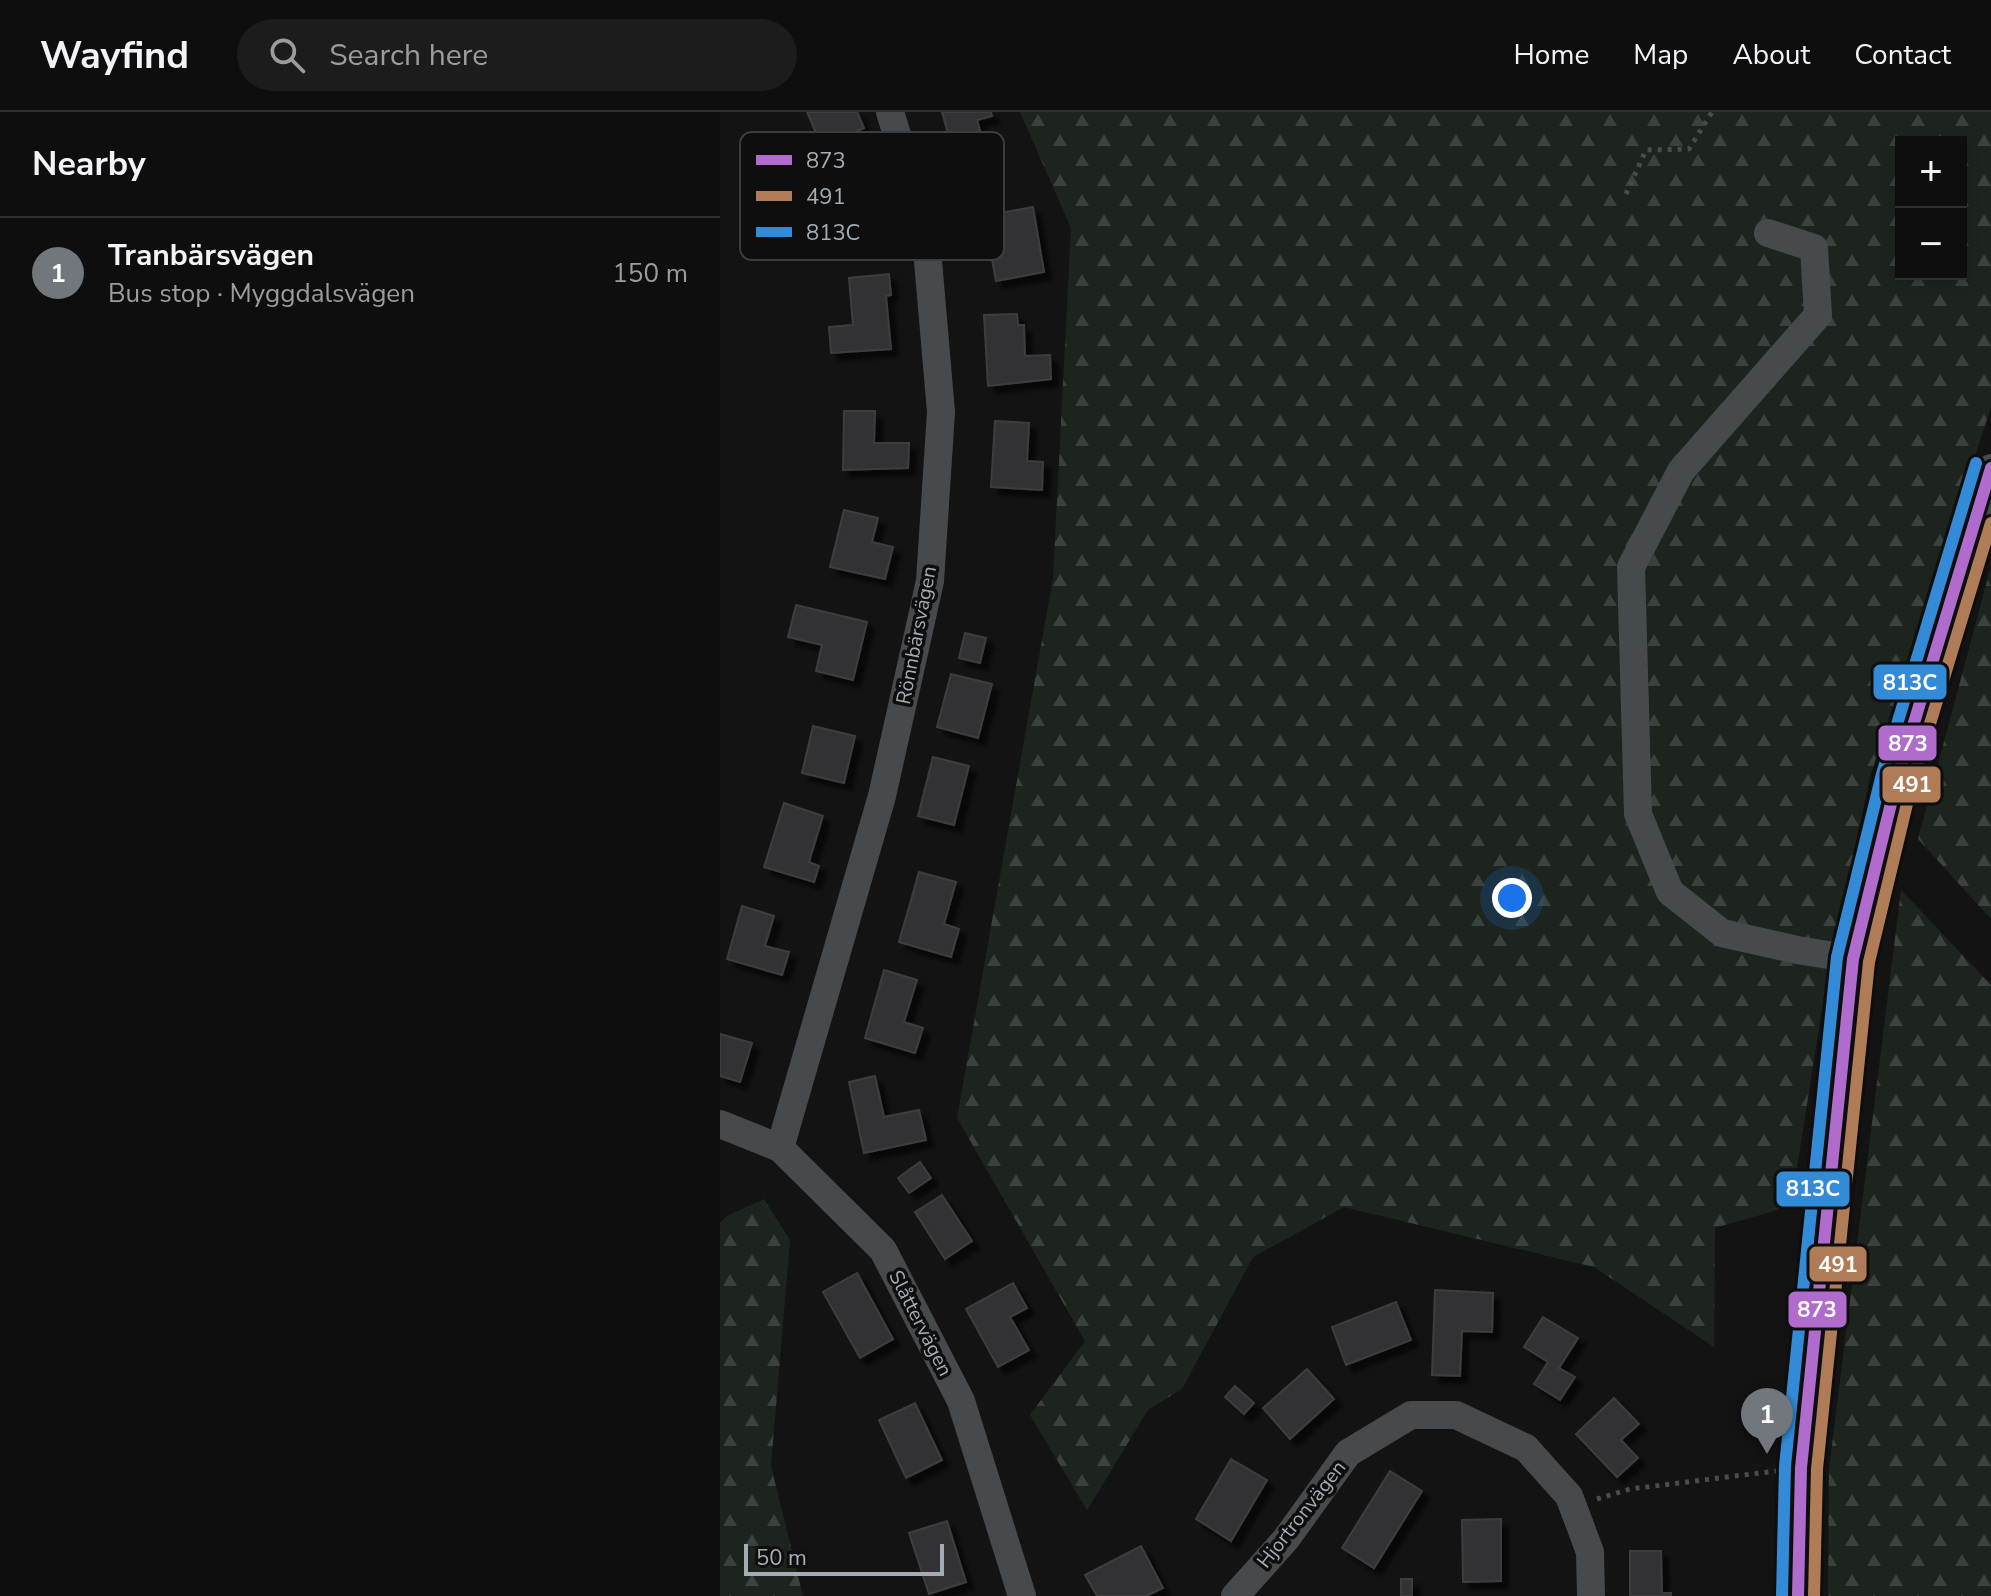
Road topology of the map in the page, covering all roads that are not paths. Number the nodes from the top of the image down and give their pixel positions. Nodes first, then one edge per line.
1 (890, 112) edge
2 (896, 132) edge
3 (1768, 233) dead end
4 (928, 260) edge
5 (1991, 468) edge
6 (1986, 497) edge
7 (1853, 959) junction
8 (720, 1124) edge
9 (780, 1148) junction
10 (1022, 1596) edge
11 (1235, 1596) edge
12 (1591, 1596) edge
13 (1798, 1596) edge

1 - 2 street, Rönnbärsvägen
3 - 7 street
4 - 9 street, Rönnbärsvägen
5 - 6 street
6 - 7 street
7 - 13 street
8 - 9 street, Slåttervägen
9 - 10 street, Slåttervägen
11 - 12 street, Hjortronvägen

